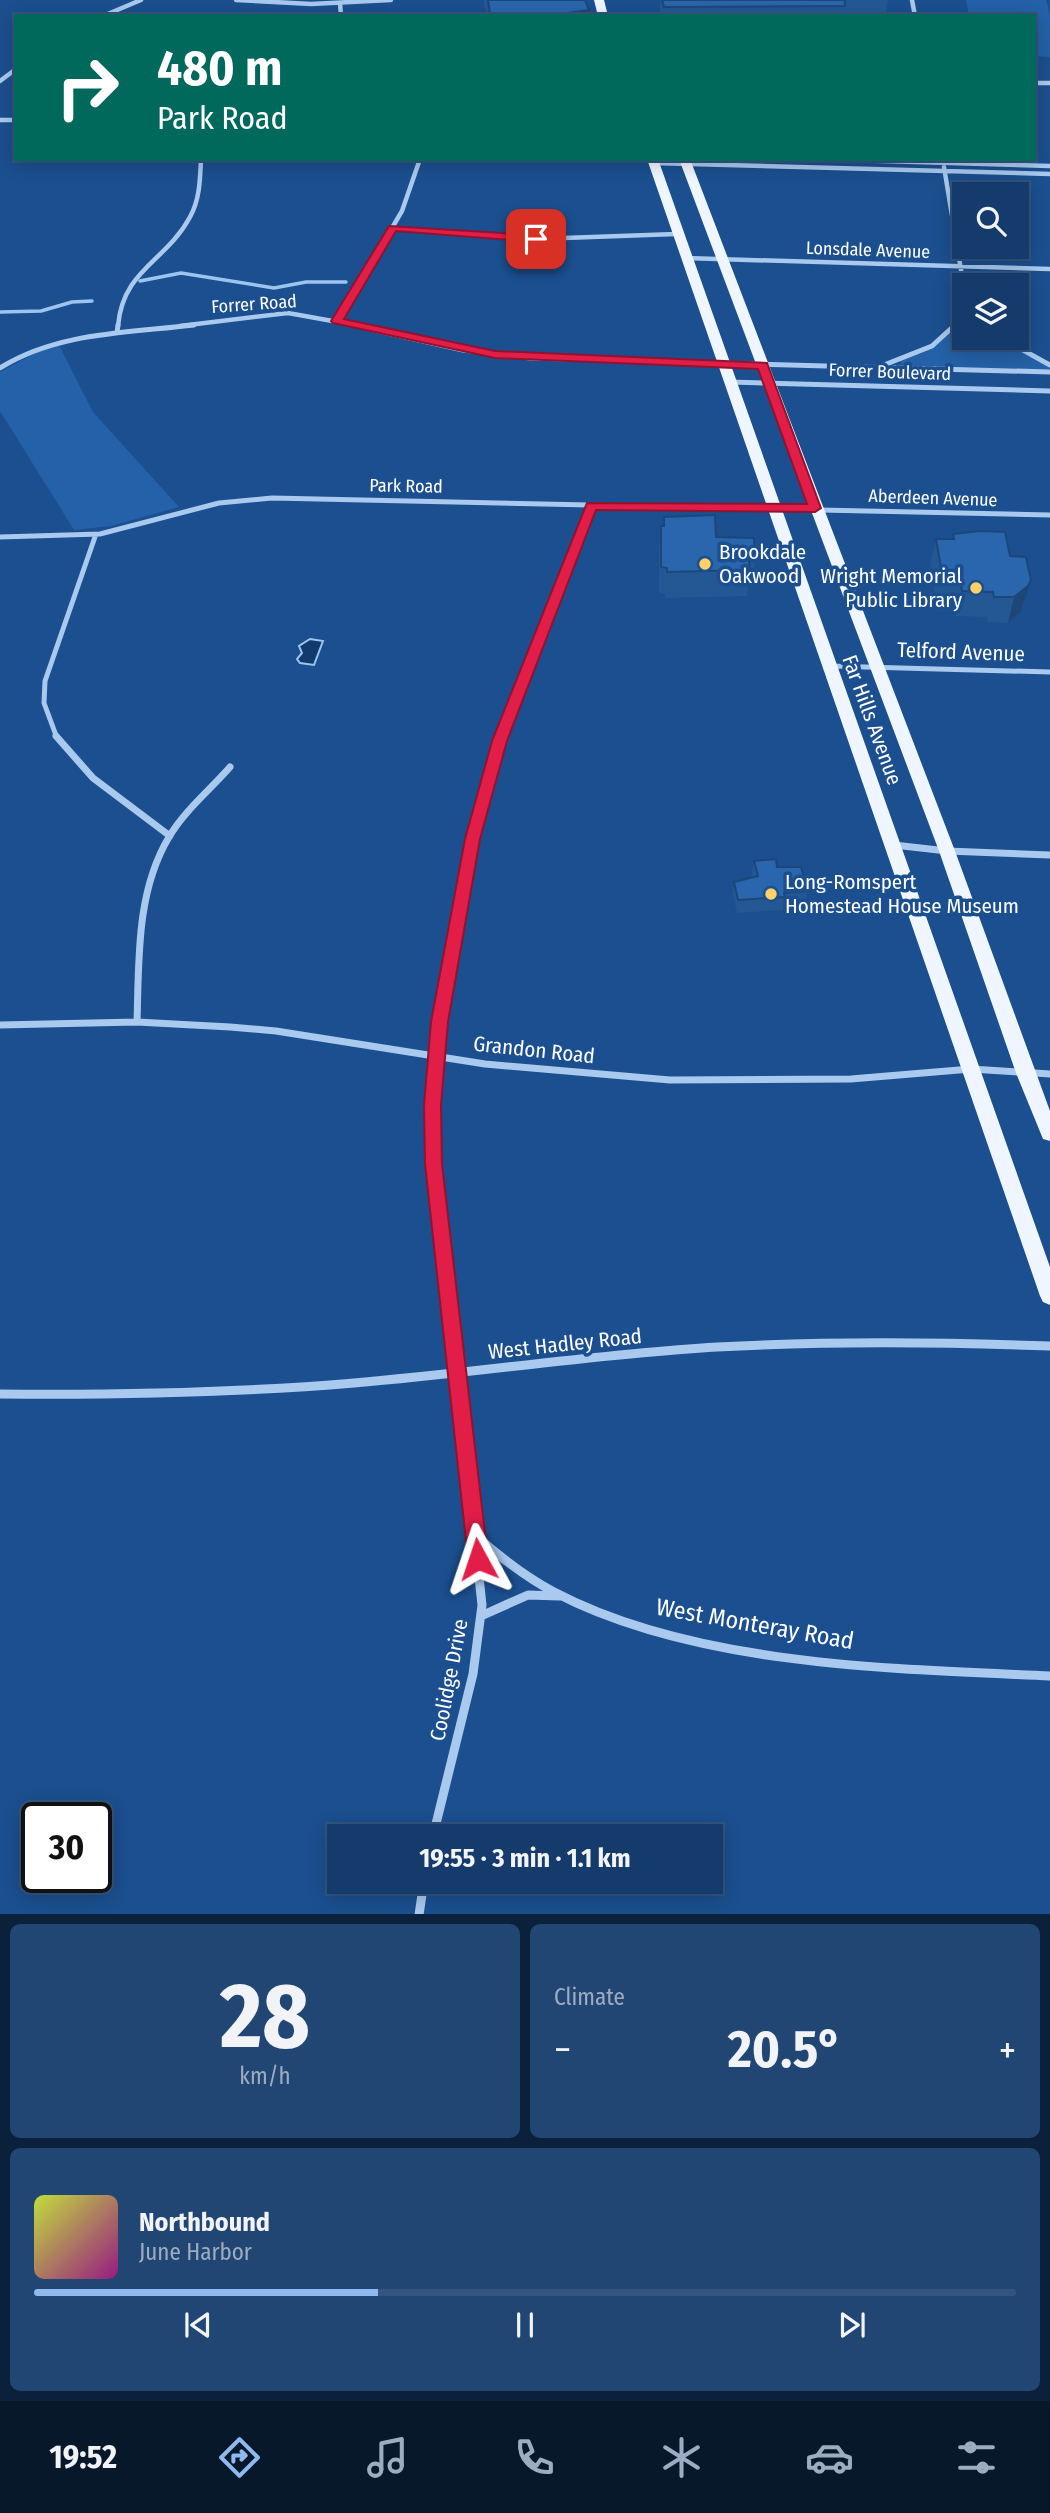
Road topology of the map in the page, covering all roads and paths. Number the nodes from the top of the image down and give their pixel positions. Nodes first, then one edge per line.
1 (141, 0) edge
2 (236, 0) edge
3 (391, 0) edge
4 (340, 3) junction
5 (108, 14) edge
6 (341, 14) edge
7 (201, 161) edge
8 (419, 161) edge
9 (652, 161) edge
10 (684, 161) edge
11 (943, 161) edge
12 (1050, 166) edge
13 (945, 171) junction
14 (1050, 174) edge
15 (393, 228) junction
16 (676, 234) junction
17 (685, 257) junction
18 (723, 259) junction
19 (960, 267) junction
20 (1050, 269) edge
21 (961, 273) edge
22 (337, 321) junction
23 (952, 330) edge
24 (117, 333) junction
25 (1023, 350) edge
26 (723, 364) junction
27 (1050, 365) edge
28 (763, 366) junction
29 (881, 366) junction
30 (0, 368) edge
31 (1050, 372) edge
32 (730, 382) junction
33 (769, 383) junction
34 (1050, 391) edge
35 (592, 506) junction
36 (773, 508) junction
37 (815, 508) junction
38 (1050, 515) edge
39 (96, 534) junction
40 (0, 537) edge
41 (828, 666) junction
42 (875, 667) junction
43 (1050, 672) edge
44 (230, 767) dead end
45 (170, 836) junction
46 (893, 845) junction
47 (947, 851) junction
48 (1050, 855) edge
49 (137, 1022) junction
50 (0, 1025) edge
51 (435, 1056) junction
52 (971, 1069) junction
53 (1025, 1073) junction
54 (1050, 1074) edge
55 (1050, 1133) edge
56 (1050, 1296) edge
57 (1050, 1346) edge
58 (456, 1373) junction
59 (0, 1394) edge
60 (476, 1536) junction
61 (561, 1596) junction
62 (481, 1615) junction
63 (1050, 1676) edge
64 (436, 1824) edge
65 (422, 1894) edge
66 (419, 1914) edge

1 - 5 street
2 - 4 street
3 - 4 street
4 - 6 street
7 - 24 street
8 - 15 street
9 - 10 street
9 - 16 main road, Far Hills Avenue
10 - 13 street
10 - 18 main road, Far Hills Avenue
11 - 12 street
11 - 13 street
13 - 14 street
13 - 19 street
15 - 16 street
15 - 22 street
16 - 17 main road, Far Hills Avenue
17 - 18 street, Lonsdale Avenue
17 - 26 main road, Far Hills Avenue
18 - 19 street, Lonsdale Avenue
18 - 28 main road, Far Hills Avenue
19 - 20 street, Lonsdale Avenue
19 - 21 street
22 - 24 street, Forrer Road
22 - 26 street, Forrer Road
23 - 29 street
24 - 30 street, Forrer Road
25 - 27 street
26 - 28 street, Forrer Boulevard
26 - 32 main road, Far Hills Avenue
28 - 29 street, Forrer Boulevard
28 - 33 main road, Far Hills Avenue
29 - 31 street, Forrer Boulevard
32 - 33 street, Forrer Boulevard
32 - 36 main road, Far Hills Avenue
33 - 34 street, Forrer Boulevard
33 - 37 main road, Far Hills Avenue
35 - 36 street, Park Road
35 - 39 street, Park Road
35 - 51 street, Coolidge Drive
36 - 37 street, Park Road
36 - 41 main road, Far Hills Avenue
37 - 38 street, Aberdeen Avenue
37 - 42 main road, Far Hills Avenue
39 - 40 street, Park Road
39 - 45 street
41 - 42 street, Telford Avenue
41 - 46 main road, Far Hills Avenue
42 - 43 street, Telford Avenue
42 - 47 main road, Far Hills Avenue
44 - 45 street
45 - 49 street
46 - 47 street
46 - 52 main road, Far Hills Avenue
47 - 48 street
47 - 53 main road, Far Hills Avenue
49 - 50 street, Grandon Road
49 - 51 street, Grandon Road
51 - 52 street, Grandon Road
51 - 58 street, Coolidge Drive
52 - 53 street, Grandon Road
52 - 56 main road, Far Hills Avenue
53 - 54 street, Grandon Road
53 - 55 main road, Far Hills Avenue
57 - 58 street, West Hadley Road
58 - 59 street, West Hadley Road
58 - 60 street, Coolidge Drive
60 - 61 street, West Monteray Road
60 - 62 street, Coolidge Drive
61 - 62 street
61 - 63 street, West Monteray Road
62 - 64 street, Coolidge Drive
65 - 66 street

